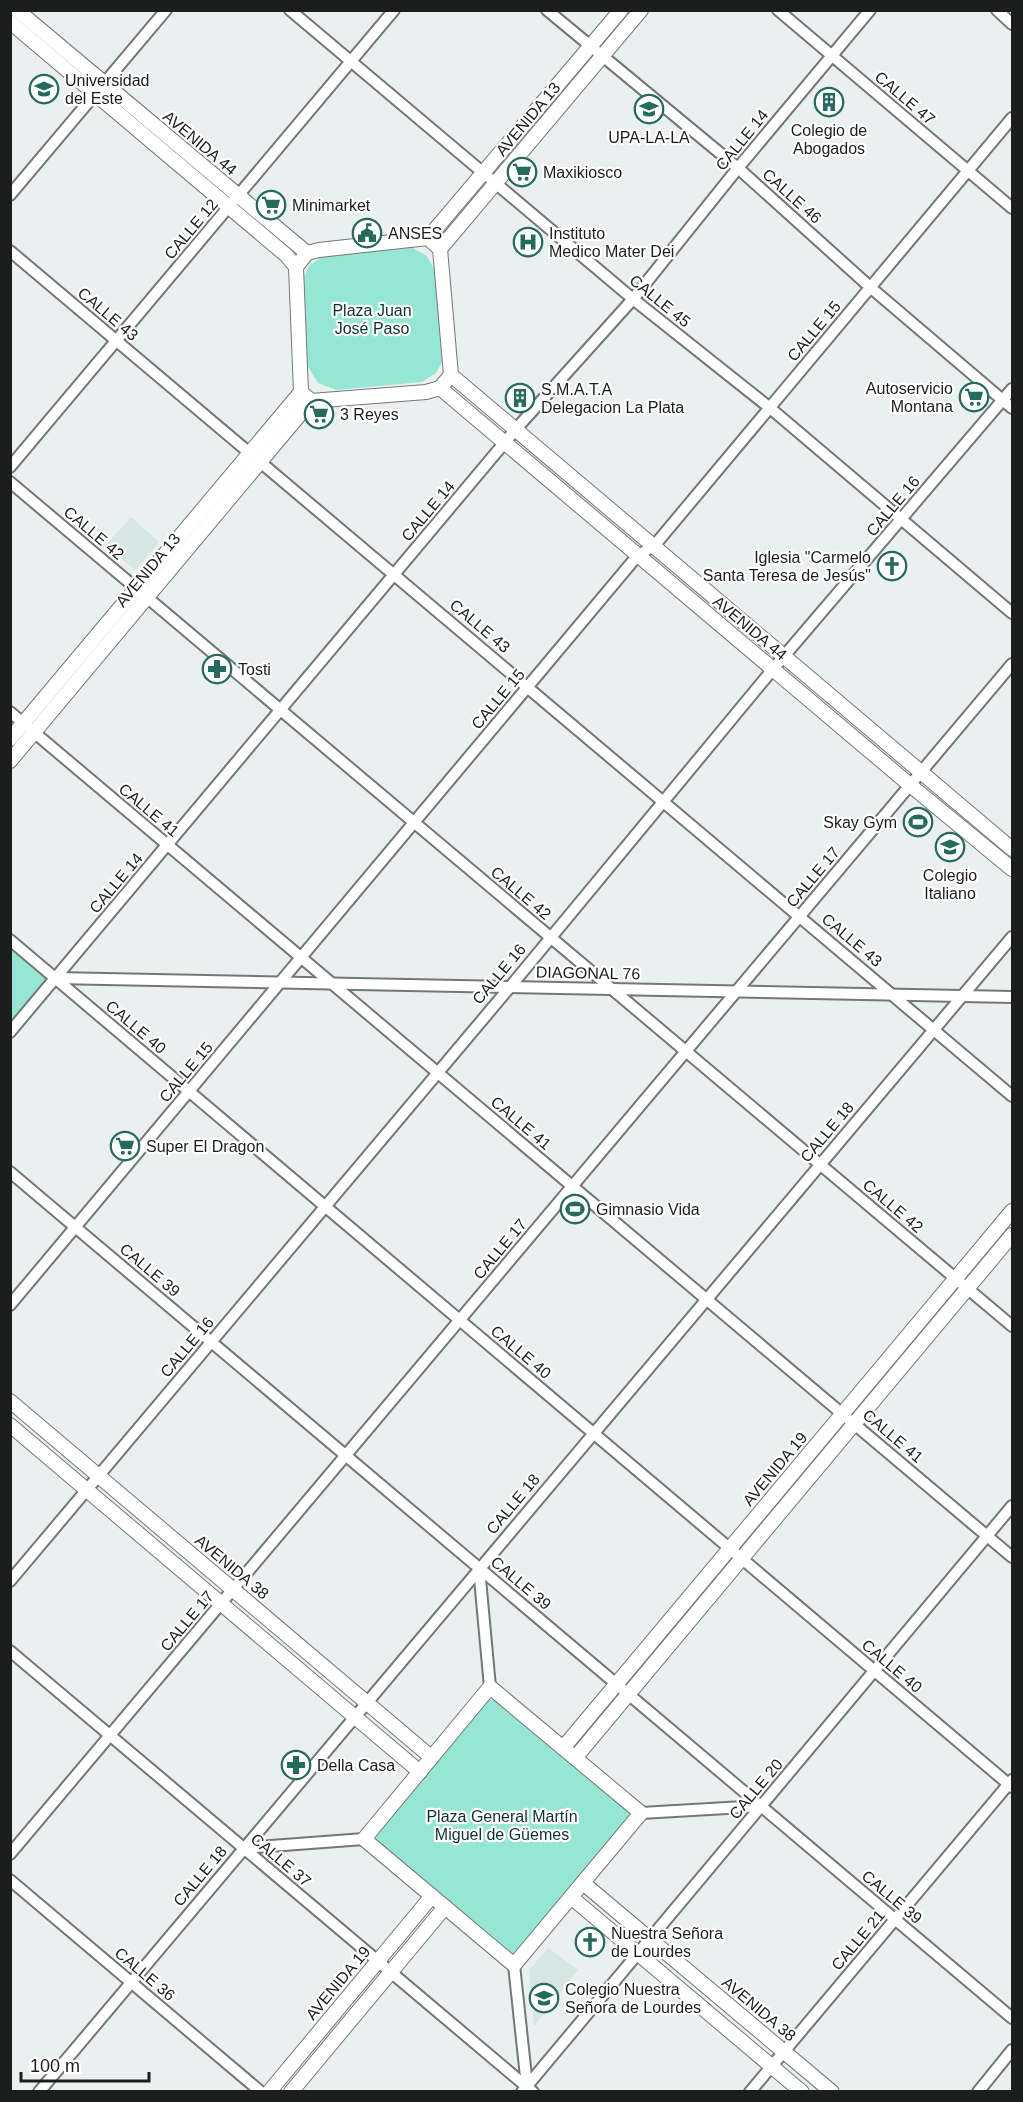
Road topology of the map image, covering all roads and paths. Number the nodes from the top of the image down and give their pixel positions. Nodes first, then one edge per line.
1 (17, 10) edge
2 (166, 10) edge
3 (290, 10) edge
4 (394, 10) edge
5 (547, 10) edge
6 (621, 10) edge
7 (641, 10) edge
8 (778, 10) edge
9 (870, 10) edge
10 (997, 10) edge
11 (10, 22) edge
12 (1012, 24) edge
13 (590, 47) junction
14 (831, 55) junction
15 (602, 57) junction
16 (351, 62) junction
17 (100, 89) junction
18 (1012, 118) edge
19 (738, 168) junction
20 (968, 171) junction
21 (483, 173) junction
22 (495, 184) junction
23 (10, 195) edge
24 (234, 202) junction
25 (1012, 208) edge
26 (428, 238) junction
27 (440, 249) junction
28 (10, 251) edge
29 (308, 253) junction
30 (296, 267) junction
31 (870, 287) junction
32 (633, 299) junction
33 (117, 340) junction
34 (452, 375) junction
35 (440, 388) junction
36 (1012, 388) edge
37 (306, 397) junction
38 (1003, 400) junction
39 (770, 408) junction
40 (1012, 408) edge
41 (516, 429) junction
42 (505, 442) junction
43 (256, 457) junction
44 (10, 467) edge
45 (10, 482) edge
46 (902, 518) junction
47 (654, 546) junction
48 (638, 555) junction
49 (395, 574) junction
50 (142, 593) junction
51 (1012, 613) edge
52 (784, 656) junction
53 (1012, 663) edge
54 (773, 669) junction
55 (528, 687) junction
56 (281, 710) junction
57 (10, 712) edge
58 (28, 728) junction
59 (10, 739) edge
60 (10, 761) edge
61 (921, 772) junction
62 (910, 785) junction
63 (663, 801) junction
64 (414, 822) junction
65 (168, 845) junction
66 (1012, 849) edge
67 (1012, 869) edge
68 (800, 916) junction
69 (550, 936) junction
70 (1012, 937) edge
71 (10, 940) edge
72 (301, 958) junction
73 (55, 978) junction
74 (281, 982) junction
75 (332, 984) junction
76 (510, 987) junction
77 (612, 989) junction
78 (735, 993) junction
79 (891, 993) junction
80 (961, 996) junction
81 (1012, 997) edge
82 (933, 1029) junction
83 (10, 1032) edge
84 (686, 1051) junction
85 (436, 1072) junction
86 (189, 1091) junction
87 (1012, 1096) edge
88 (820, 1164) junction
89 (10, 1172) edge
90 (573, 1186) junction
91 (325, 1205) junction
92 (1012, 1210) edge
93 (76, 1227) junction
94 (1012, 1235) edge
95 (956, 1278) junction
96 (968, 1289) junction
97 (706, 1299) junction
98 (10, 1305) edge
99 (460, 1320) junction
100 (1012, 1326) edge
101 (211, 1341) junction
102 (10, 1401) edge
103 (842, 1414) junction
104 (855, 1424) junction
105 (10, 1425) edge
106 (593, 1432) junction
107 (346, 1455) junction
108 (98, 1476) junction
109 (86, 1490) junction
110 (1012, 1506) edge
111 (988, 1536) junction
112 (730, 1548) junction
113 (1012, 1557) edge
114 (742, 1558) junction
115 (479, 1568) junction
116 (10, 1581) edge
117 (233, 1590) junction
118 (222, 1603) junction
119 (10, 1651) edge
120 (875, 1670) junction
121 (617, 1684) junction
122 (490, 1687) junction
123 (629, 1694) junction
124 (366, 1702) junction
125 (354, 1717) junction
126 (111, 1735) junction
127 (563, 1748) junction
128 (431, 1757) junction
129 (575, 1758) junction
130 (420, 1772) junction
131 (1011, 1783) edge
132 (761, 1806) junction
133 (640, 1814) junction
134 (364, 1839) junction
135 (244, 1848) junction
136 (10, 1854) edge
137 (10, 1880) edge
138 (583, 1883) junction
139 (432, 1896) junction
140 (571, 1897) junction
141 (445, 1907) junction
142 (895, 1919) junction
143 (650, 1939) junction
144 (638, 1954) junction
145 (378, 1961) junction
146 (513, 1965) junction
147 (391, 1972) junction
148 (131, 1982) junction
149 (1012, 2018) edge
150 (1012, 2050) edge
151 (784, 2051) junction
152 (771, 2066) junction
153 (527, 2090) edge
154 (39, 2091) edge
155 (261, 2091) edge
156 (269, 2091) edge
157 (291, 2091) edge
158 (750, 2091) edge
159 (802, 2091) edge
160 (832, 2091) edge
161 (978, 2091) edge

1 - 17 main road, AVENIDA 44
2 - 17 street
3 - 16 street, CALLE 45
4 - 16 street, CALLE 12
5 - 13 street, CALLE 46
6 - 13 main road, AVENIDA 13
7 - 15 main road, AVENIDA 13
8 - 14 street, CALLE 47
9 - 14 street, CALLE 14
10 - 12 street
11 - 17 main road, AVENIDA 44
13 - 15 street, CALLE 46
13 - 21 main road, AVENIDA 13
14 - 19 street, CALLE 14
14 - 20 street, CALLE 47
15 - 19 street, CALLE 46
15 - 22 main road, AVENIDA 13
16 - 21 street, CALLE 45
16 - 24 street, CALLE 12
17 - 23 street
17 - 24 main road, AVENIDA 44
18 - 20 street, CALLE 15
19 - 31 street, CALLE 46
19 - 32 street, CALLE 14
20 - 25 street, CALLE 47
20 - 31 street, CALLE 15
21 - 22 street, CALLE 45
21 - 26 main road, AVENIDA 13
22 - 27 main road, AVENIDA 13
22 - 32 street, CALLE 45
24 - 29 main road, AVENIDA 44
24 - 30 main road, AVENIDA 44
24 - 33 street, CALLE 12
26 - 27 main road
26 - 29 main road
27 - 34 main road
28 - 33 street, CALLE 43
29 - 30 main road
30 - 37 main road
31 - 38 street, CALLE 46
31 - 39 street, CALLE 15
32 - 39 street, CALLE 45
32 - 41 street, CALLE 14
33 - 43 street, CALLE 43
33 - 44 street, CALLE 12
34 - 35 main road
34 - 41 main road, AVENIDA 44
35 - 37 main road
35 - 42 main road, AVENIDA 44
36 - 38 street, CALLE 16
37 - 43 main road, AVENIDA 13
38 - 40 street, CALLE 46
38 - 46 street, CALLE 16
39 - 46 street, CALLE 45
39 - 47 street, CALLE 15
41 - 42 street, CALLE 14
41 - 47 main road, AVENIDA 44
42 - 48 main road, AVENIDA 44
42 - 49 street, CALLE 14
43 - 49 street, CALLE 43
43 - 50 main road, AVENIDA 13
45 - 50 street, CALLE 42
46 - 51 street, CALLE 45
46 - 52 street, CALLE 16
47 - 48 street, CALLE 15
47 - 52 main road, AVENIDA 44
48 - 54 main road, AVENIDA 44
48 - 55 street, CALLE 15
49 - 55 street, CALLE 43
49 - 56 street, CALLE 14
50 - 56 street, CALLE 42
50 - 58 main road, AVENIDA 13
52 - 54 street, CALLE 16
52 - 61 main road, AVENIDA 44
53 - 61 street, CALLE 17
54 - 62 main road, AVENIDA 44
54 - 63 street, CALLE 16
55 - 63 street, CALLE 43
55 - 64 street, CALLE 15
56 - 64 street, CALLE 42
56 - 65 street, CALLE 14
57 - 58 street, CALLE 41
58 - 59 main road, AVENIDA 13
58 - 60 main road, AVENIDA 13
58 - 65 street, CALLE 41
61 - 62 street, CALLE 17
61 - 66 main road, AVENIDA 44
62 - 67 main road, AVENIDA 44
62 - 68 street, CALLE 17
63 - 68 street, CALLE 43
63 - 69 street, CALLE 16
64 - 69 street, CALLE 42
64 - 72 street, CALLE 15
65 - 72 street, CALLE 41
65 - 73 street, CALLE 14
68 - 78 street, CALLE 17
68 - 79 street, CALLE 43
69 - 76 street, CALLE 16
69 - 77 street, CALLE 42
70 - 80 street, CALLE 18
71 - 73 street, CALLE 40
72 - 74 street, CALLE 15
72 - 75 street, CALLE 41
73 - 74 street, DIAGONAL 76
73 - 83 street, CALLE 14
73 - 86 street, CALLE 40
74 - 75 street, DIAGONAL 76
74 - 86 street, CALLE 15
75 - 76 street, DIAGONAL 76
75 - 85 street, CALLE 41
76 - 77 street, DIAGONAL 76
76 - 85 street, CALLE 16
77 - 78 street, DIAGONAL 76
77 - 84 street, CALLE 42
78 - 79 street, DIAGONAL 76
78 - 84 street, CALLE 17
79 - 80 street, DIAGONAL 76
79 - 82 street, CALLE 43
80 - 81 street, DIAGONAL 76
80 - 82 street, CALLE 18
82 - 87 street, CALLE 43
82 - 88 street, CALLE 18
84 - 88 street, CALLE 42
84 - 90 street, CALLE 17
85 - 90 street, CALLE 41
85 - 91 street, CALLE 16
86 - 91 street, CALLE 40
86 - 93 street, CALLE 15
88 - 95 street, CALLE 42
88 - 97 street, CALLE 18
89 - 93 street, CALLE 39
90 - 97 street, CALLE 41
90 - 99 street, CALLE 17
91 - 99 street, CALLE 40
91 - 101 street, CALLE 16
92 - 95 main road, AVENIDA 19
93 - 98 street, CALLE 15
93 - 101 street, CALLE 39
94 - 96 main road, AVENIDA 19
95 - 96 street, CALLE 42
95 - 103 main road, AVENIDA 19
96 - 100 street, CALLE 42
96 - 104 main road, AVENIDA 19
97 - 103 street, CALLE 41
97 - 106 street, CALLE 18
99 - 106 street, CALLE 40
99 - 107 street, CALLE 17
101 - 107 street, CALLE 39
101 - 108 street, CALLE 16
102 - 108 main road, AVENIDA 38
103 - 104 street, CALLE 41
103 - 112 main road, AVENIDA 19
104 - 111 street, CALLE 41
104 - 114 main road, AVENIDA 19
105 - 109 main road, AVENIDA 38
106 - 112 street, CALLE 40
106 - 115 street, CALLE 18
107 - 115 street, CALLE 39
107 - 117 street, CALLE 17
108 - 109 street, CALLE 16
108 - 117 main road, AVENIDA 38
109 - 116 street, CALLE 16
109 - 118 main road, AVENIDA 38
110 - 111 street, CALLE 20
111 - 113 street, CALLE 41
111 - 120 street, CALLE 20
112 - 114 street, CALLE 40
112 - 121 main road, AVENIDA 19
114 - 120 street, CALLE 40
114 - 123 main road, AVENIDA 19
115 - 121 street, CALLE 39
115 - 122 street
115 - 124 street, CALLE 18
117 - 118 street, CALLE 17
117 - 124 main road, AVENIDA 38
118 - 125 main road, AVENIDA 38
118 - 126 street, CALLE 17
119 - 126 street, CALLE 37
120 - 131 street, CALLE 40
120 - 132 street, CALLE 20
121 - 123 street, CALLE 39
121 - 127 main road, AVENIDA 19
122 - 127 main road
122 - 128 main road
123 - 129 main road, AVENIDA 19
123 - 132 street, CALLE 39
124 - 125 street, CALLE 18
124 - 128 main road, AVENIDA 38
125 - 130 main road, AVENIDA 38
125 - 135 street, CALLE 18
126 - 135 street, CALLE 37
126 - 136 street, CALLE 17
127 - 129 main road
128 - 130 main road
129 - 133 main road
130 - 134 main road
131 - 142 street, CALLE 21
132 - 133 street
132 - 142 street, CALLE 39
132 - 143 street, CALLE 20
133 - 138 main road
134 - 135 street
134 - 139 main road
135 - 145 street, CALLE 37
135 - 148 street, CALLE 18
137 - 148 street, CALLE 36
138 - 140 main road
138 - 143 main road, AVENIDA 38
139 - 141 main road
139 - 145 main road, AVENIDA 19
140 - 144 main road
140 - 146 main road
141 - 146 main road
141 - 147 main road, AVENIDA 19
142 - 149 street, CALLE 39
142 - 151 street, CALLE 21
143 - 144 street, CALLE 20
143 - 151 main road, AVENIDA 38
144 - 152 main road
144 - 153 street, CALLE 20
145 - 147 street, CALLE 37
145 - 156 main road, AVENIDA 19
146 - 153 street
147 - 153 street, CALLE 37
147 - 157 main road, AVENIDA 19
148 - 154 street, CALLE 18
148 - 155 street, CALLE 36
150 - 161 street
151 - 152 street, CALLE 21
151 - 160 main road, AVENIDA 38
152 - 158 street, CALLE 21
152 - 159 main road

